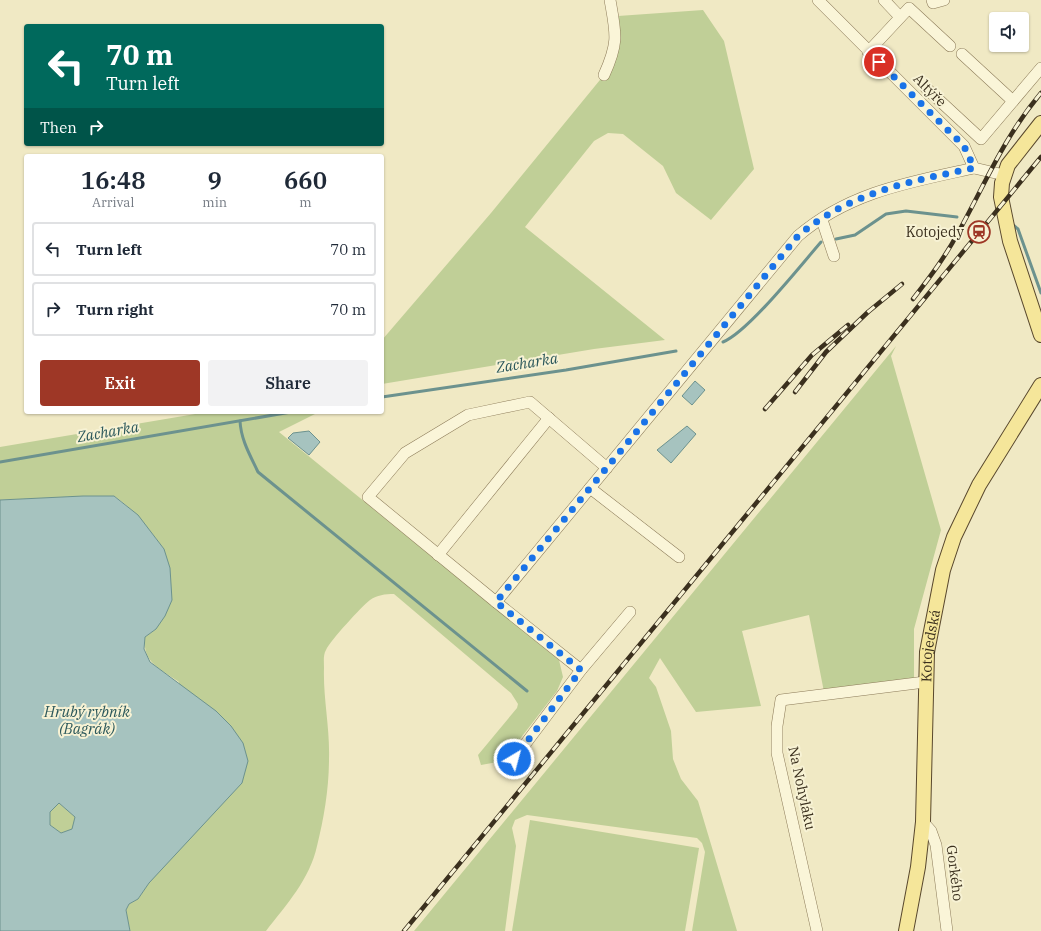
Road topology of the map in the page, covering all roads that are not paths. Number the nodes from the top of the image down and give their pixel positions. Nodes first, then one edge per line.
1 (610, 0) edge
2 (818, 0) edge
3 (884, 0) edge
4 (932, 0) edge
5 (944, 0) edge
6 (907, 4) edge
7 (900, 18) junction
8 (950, 46) dead end
9 (868, 52) junction
10 (962, 54) dead end
11 (1041, 68) edge
12 (604, 75) dead end
13 (926, 88) dead end
14 (1013, 101) junction
15 (1041, 123) edge
16 (974, 168) junction
17 (1004, 175) junction
18 (822, 220) junction
19 (834, 256) dead end
20 (1040, 331) edge
21 (1041, 385) edge
22 (549, 418) junction
23 (607, 468) junction
24 (590, 488) junction
25 (438, 555) junction
26 (679, 557) dead end
27 (496, 602) junction
28 (630, 612) dead end
29 (581, 670) junction
30 (925, 682) junction
31 (514, 759) dead end
32 (923, 822) junction
33 (817, 931) edge
34 (906, 931) edge
35 (947, 931) edge

1 - 12 street
2 - 9 street, Altýře
3 - 7 street
4 - 5 street
6 - 7 street
6 - 8 street
7 - 9 street
9 - 16 street, Altýře
10 - 14 street
11 - 14 street
13 - 14 street
15 - 17 main road
16 - 17 street
16 - 18 street
17 - 20 main road
18 - 19 street
18 - 23 street
21 - 30 main road, Kotojedská
22 - 23 street
22 - 25 street
22 - 25 street
23 - 24 street
24 - 26 street
24 - 27 street
25 - 27 street
27 - 29 street
28 - 29 street
29 - 31 street
30 - 32 main road, Kotojedská
30 - 33 street, Na Nohyláku
32 - 34 main road, Kotojedská
32 - 35 street, Gorkého

